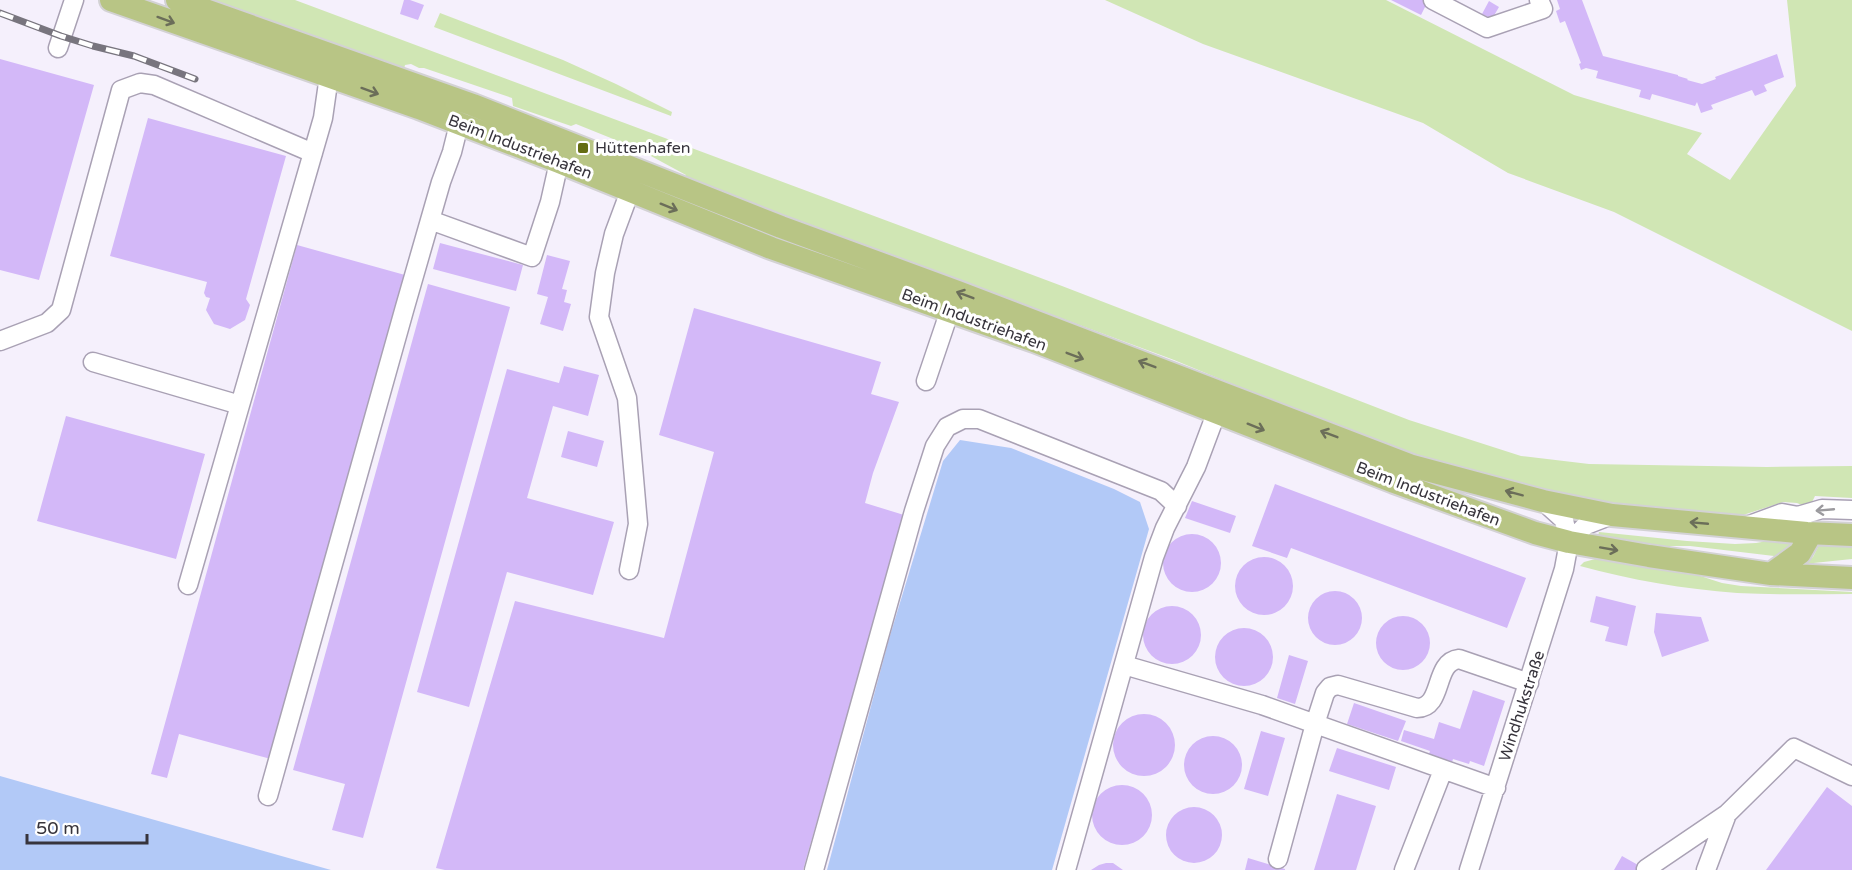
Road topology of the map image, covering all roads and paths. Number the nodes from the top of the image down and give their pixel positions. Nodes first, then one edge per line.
1 (74, 0) edge
2 (111, 0) edge
3 (177, 0) edge
4 (1433, 0) edge
5 (1539, 0) edge
6 (58, 48) dead end
7 (329, 76) junction
8 (459, 123) junction
9 (313, 153) junction
10 (559, 162) junction
11 (630, 191) junction
12 (430, 220) junction
13 (950, 310) junction
14 (0, 341) edge
15 (93, 362) dead end
16 (926, 381) dead end
17 (240, 405) junction
18 (1217, 411) junction
19 (1543, 501) junction
20 (1176, 506) junction
21 (1852, 510) edge
22 (1612, 515) junction
23 (1803, 525) junction
24 (1852, 535) edge
25 (1569, 542) junction
26 (629, 570) dead end
27 (1771, 574) junction
28 (1852, 578) edge
29 (188, 585) dead end
30 (1124, 665) junction
31 (1529, 683) junction
32 (1315, 724) junction
33 (1443, 770) junction
34 (1852, 776) edge
35 (1496, 788) junction
36 (268, 796) dead end
37 (1727, 814) junction
38 (1278, 859) dead end
39 (1646, 869) edge
40 (814, 870) edge
41 (1066, 870) edge
42 (1404, 870) edge
43 (1470, 870) edge
44 (1706, 870) edge

1 - 6 street
2 -> 7 main road, Beim Industriehafen
19 -> 3 main road, Beim Industriehafen
4 - 5 street
7 -> 8 main road, Beim Industriehafen
7 - 9 street
8 - 10 main road, Beim Industriehafen
8 - 12 street
9 - 14 street
9 - 17 street
10 - 11 main road, Beim Industriehafen
10 - 12 street
11 -> 13 main road, Beim Industriehafen
11 - 26 street
12 - 36 street
13 - 16 street
13 -> 18 main road, Beim Industriehafen
15 - 17 street
17 - 29 street
18 - 20 street
18 -> 25 main road, Beim Industriehafen
19 - 22 main road, Beim Industriehafen
19 - 25 street
20 - 30 street
20 - 40 street
21 -> 23 street
23 -> 22 main road, Beim Industriehafen
22 - 25 street
23 - 24 main road, Beim Industriehafen
23 - 27 main road
25 -> 27 main road, Beim Industriehafen
25 - 31 street, Windhukstraße
27 - 28 main road, Beim Industriehafen
30 - 32 street
30 - 41 street
31 - 32 street
31 - 35 street, Windhukstraße
32 - 33 street
32 - 38 street
33 - 35 street
33 - 42 street
34 - 37 street
35 - 43 street, Windhukstraße
37 - 39 street
37 - 44 street

